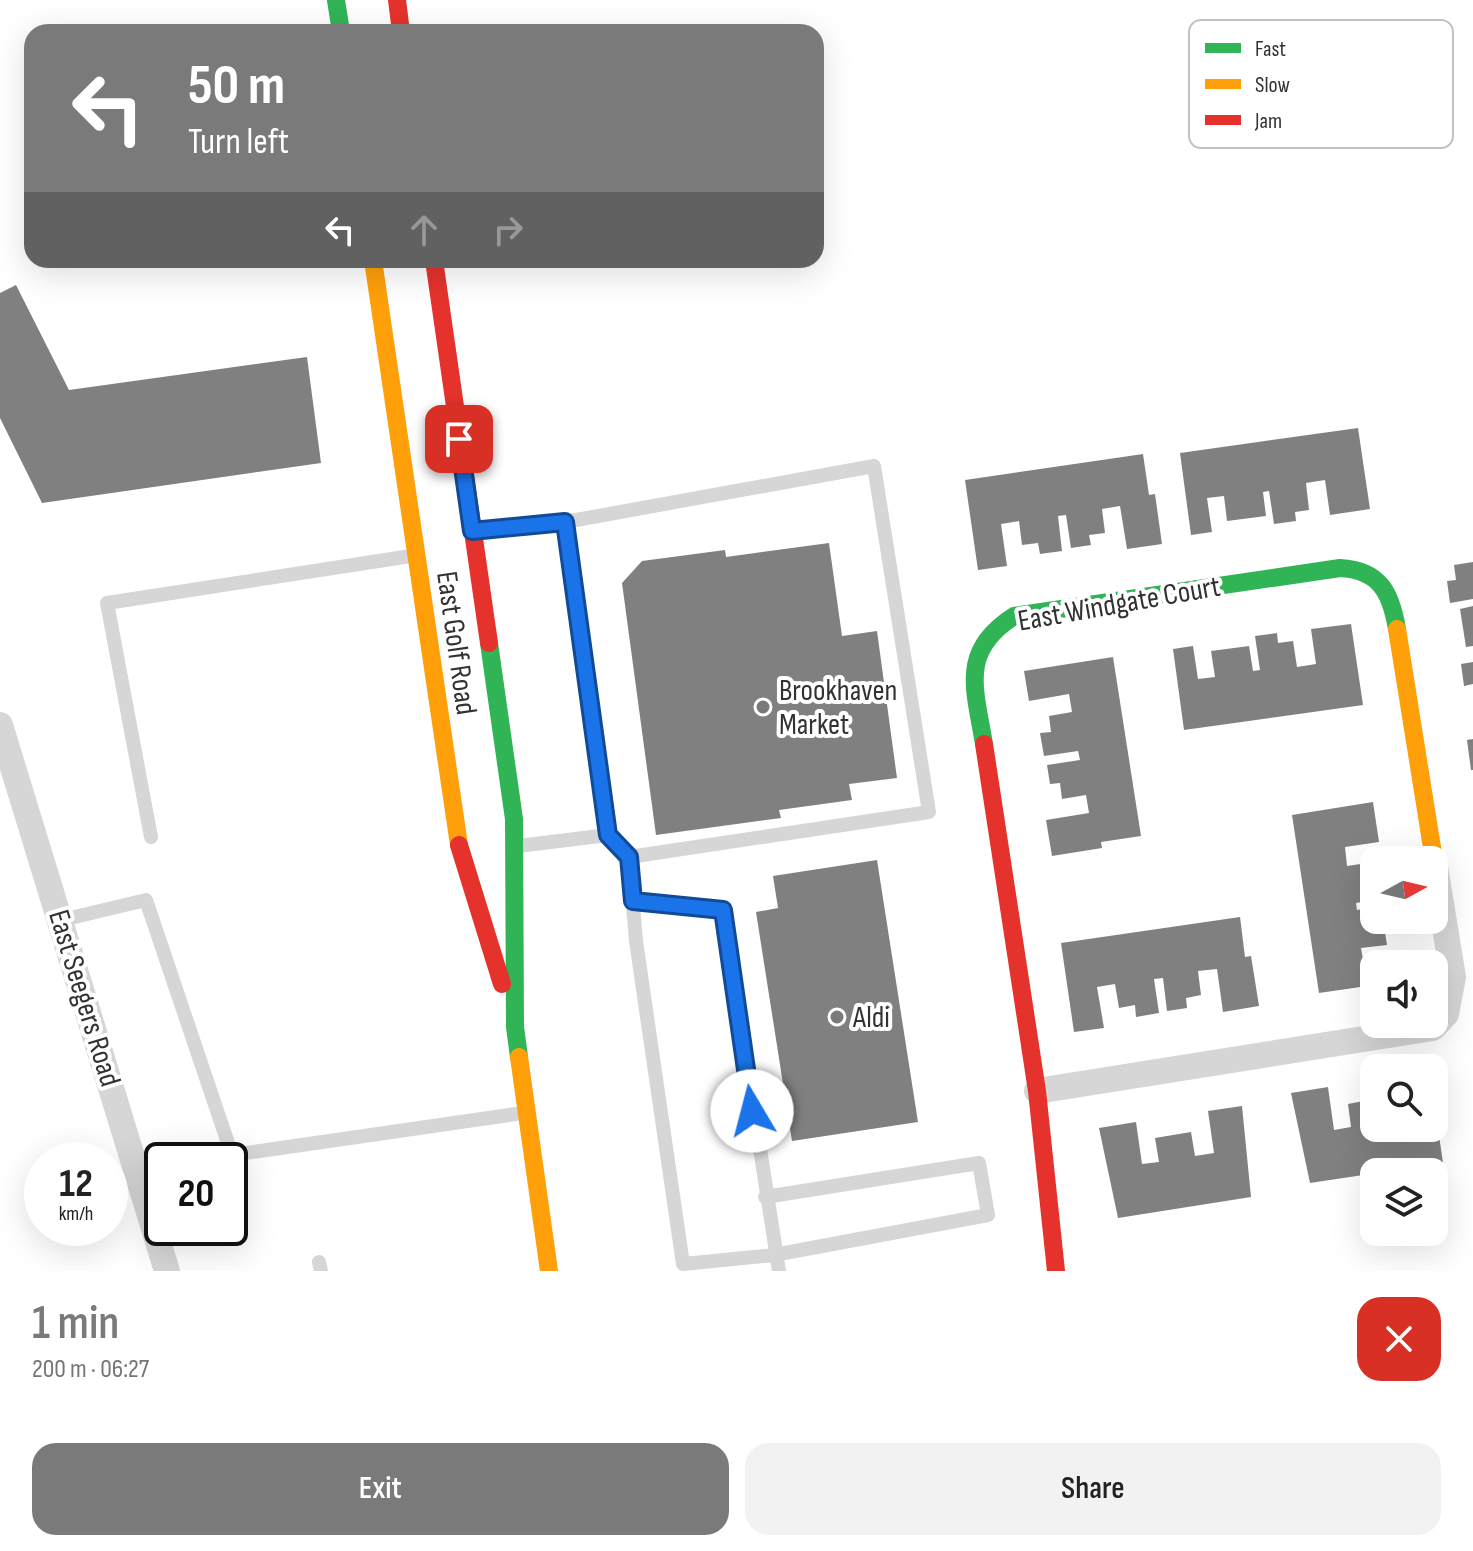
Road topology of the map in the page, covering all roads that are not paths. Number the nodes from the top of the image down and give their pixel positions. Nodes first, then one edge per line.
1 (336, 0) edge
2 (397, 0) edge
3 (340, 24) edge
4 (400, 24) edge
5 (374, 268) edge
6 (435, 268) edge
7 (565, 522) junction
8 (472, 531) junction
9 (416, 555) junction
10 (0, 725) edge
11 (608, 835) junction
12 (151, 837) dead end
13 (1432, 846) edge
14 (514, 847) junction
15 (629, 857) junction
16 (633, 901) junction
17 (62, 920) junction
18 (1446, 934) edge
19 (515, 1027) junction
20 (1037, 1091) junction
21 (527, 1113) junction
22 (765, 1197) junction
23 (774, 1255) junction
24 (167, 1271) edge
25 (549, 1271) edge
26 (779, 1271) edge
27 (1056, 1271) edge

1 - 3 main road
2 - 4 main road
5 - 9 main road, East Golf Road
6 - 8 main road, East Golf Road
7 - 8 lane
7 - 11 lane
7 - 15 lane
8 - 14 main road, East Golf Road
9 - 12 lane
9 - 19 main road, East Golf Road
10 - 17 street, East Seegers Road
11 - 14 lane
11 - 15 lane
13 - 20 main road, East Windgate Court
14 - 19 main road, East Golf Road
15 - 16 lane
16 - 22 lane
16 - 23 lane
17 - 21 lane
17 - 24 street, East Seegers Road
18 - 20 street, East Windgate Court
19 - 21 main road, East Golf Road
20 - 27 main road, East Windgate Court
21 - 25 main road, East Golf Road
22 - 23 lane
22 - 23 lane
23 - 26 lane

